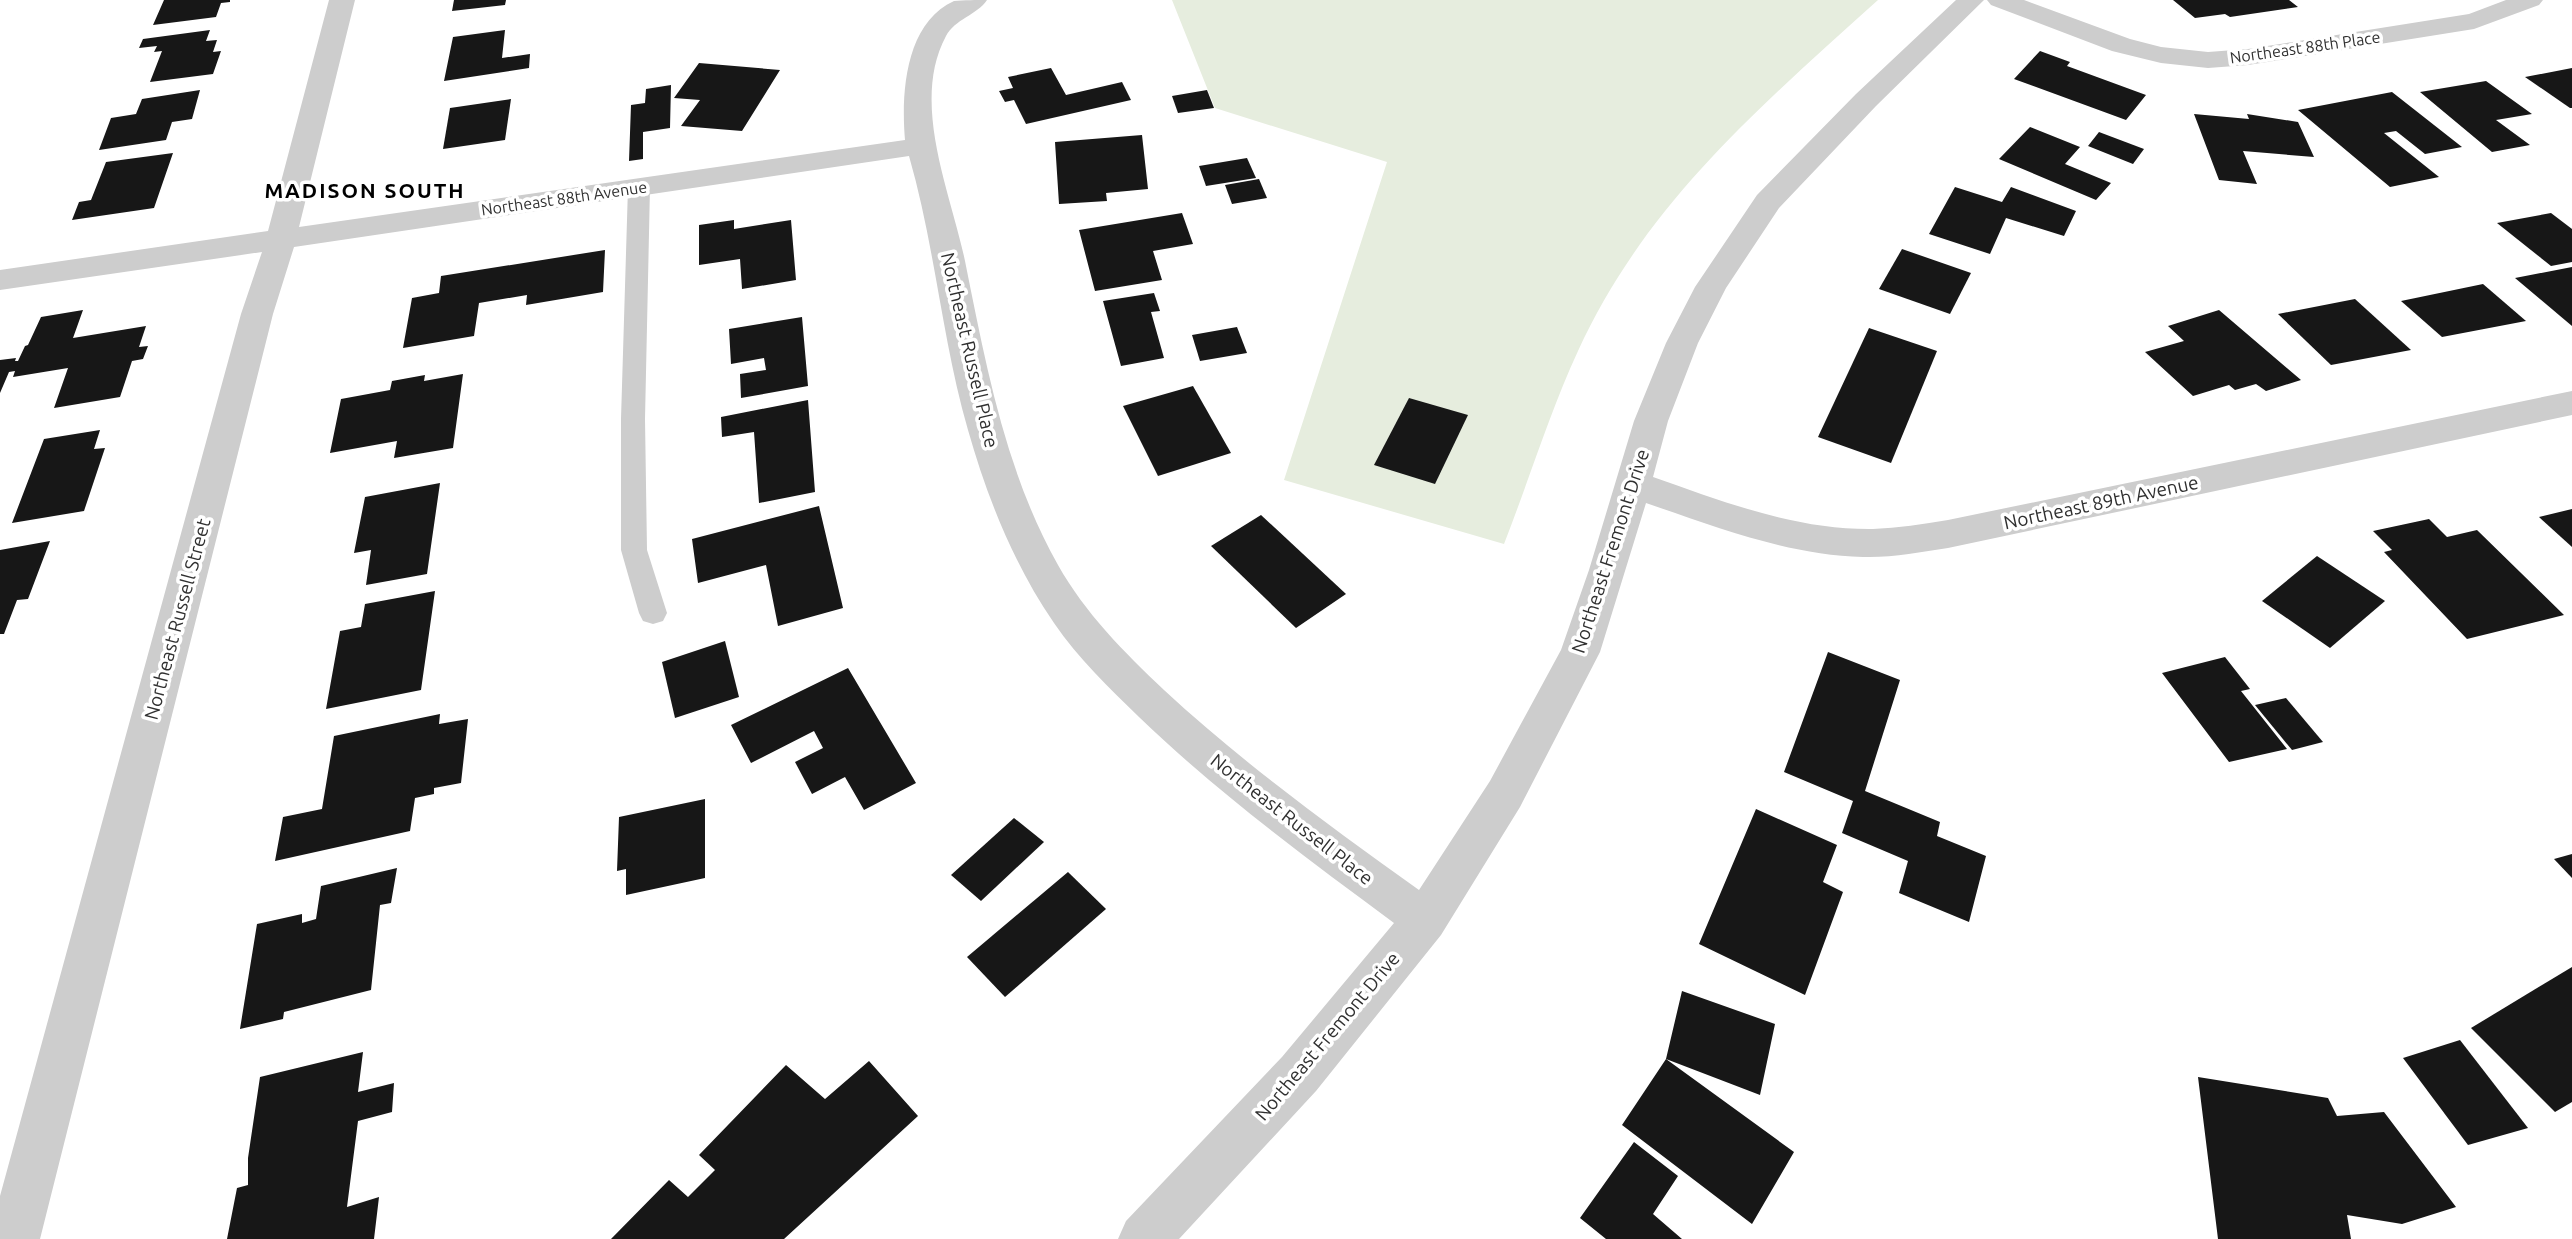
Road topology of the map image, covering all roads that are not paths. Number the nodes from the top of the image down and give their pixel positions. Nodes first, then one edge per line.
1 (342, 0) edge
2 (974, 0) edge
3 (1970, 0) edge
4 (2000, 0) edge
5 (2530, 0) edge
6 (920, 146) junction
7 (639, 187) junction
8 (281, 239) junction
9 (0, 280) edge
10 (2572, 402) edge
11 (1632, 484) junction
12 (653, 613) dead end
13 (1425, 920) junction
14 (14, 1239) edge
15 (1144, 1239) edge

1 - 8 street, Northeast Russell Street
2 - 6 street, Northeast Russell Place
3 - 11 street, Northeast Fremont Drive
4 - 5 street, Northeast 88th Place
6 - 7 street, Northeast 88th Avenue
6 - 13 street, Northeast Russell Place
7 - 8 street, Northeast 88th Avenue
7 - 12 lane
8 - 9 street, Northeast 88th Avenue
8 - 14 street, Northeast Russell Street
10 - 11 street, Northeast 89th Avenue
11 - 13 street, Northeast Fremont Drive
13 - 15 street, Northeast Fremont Drive

